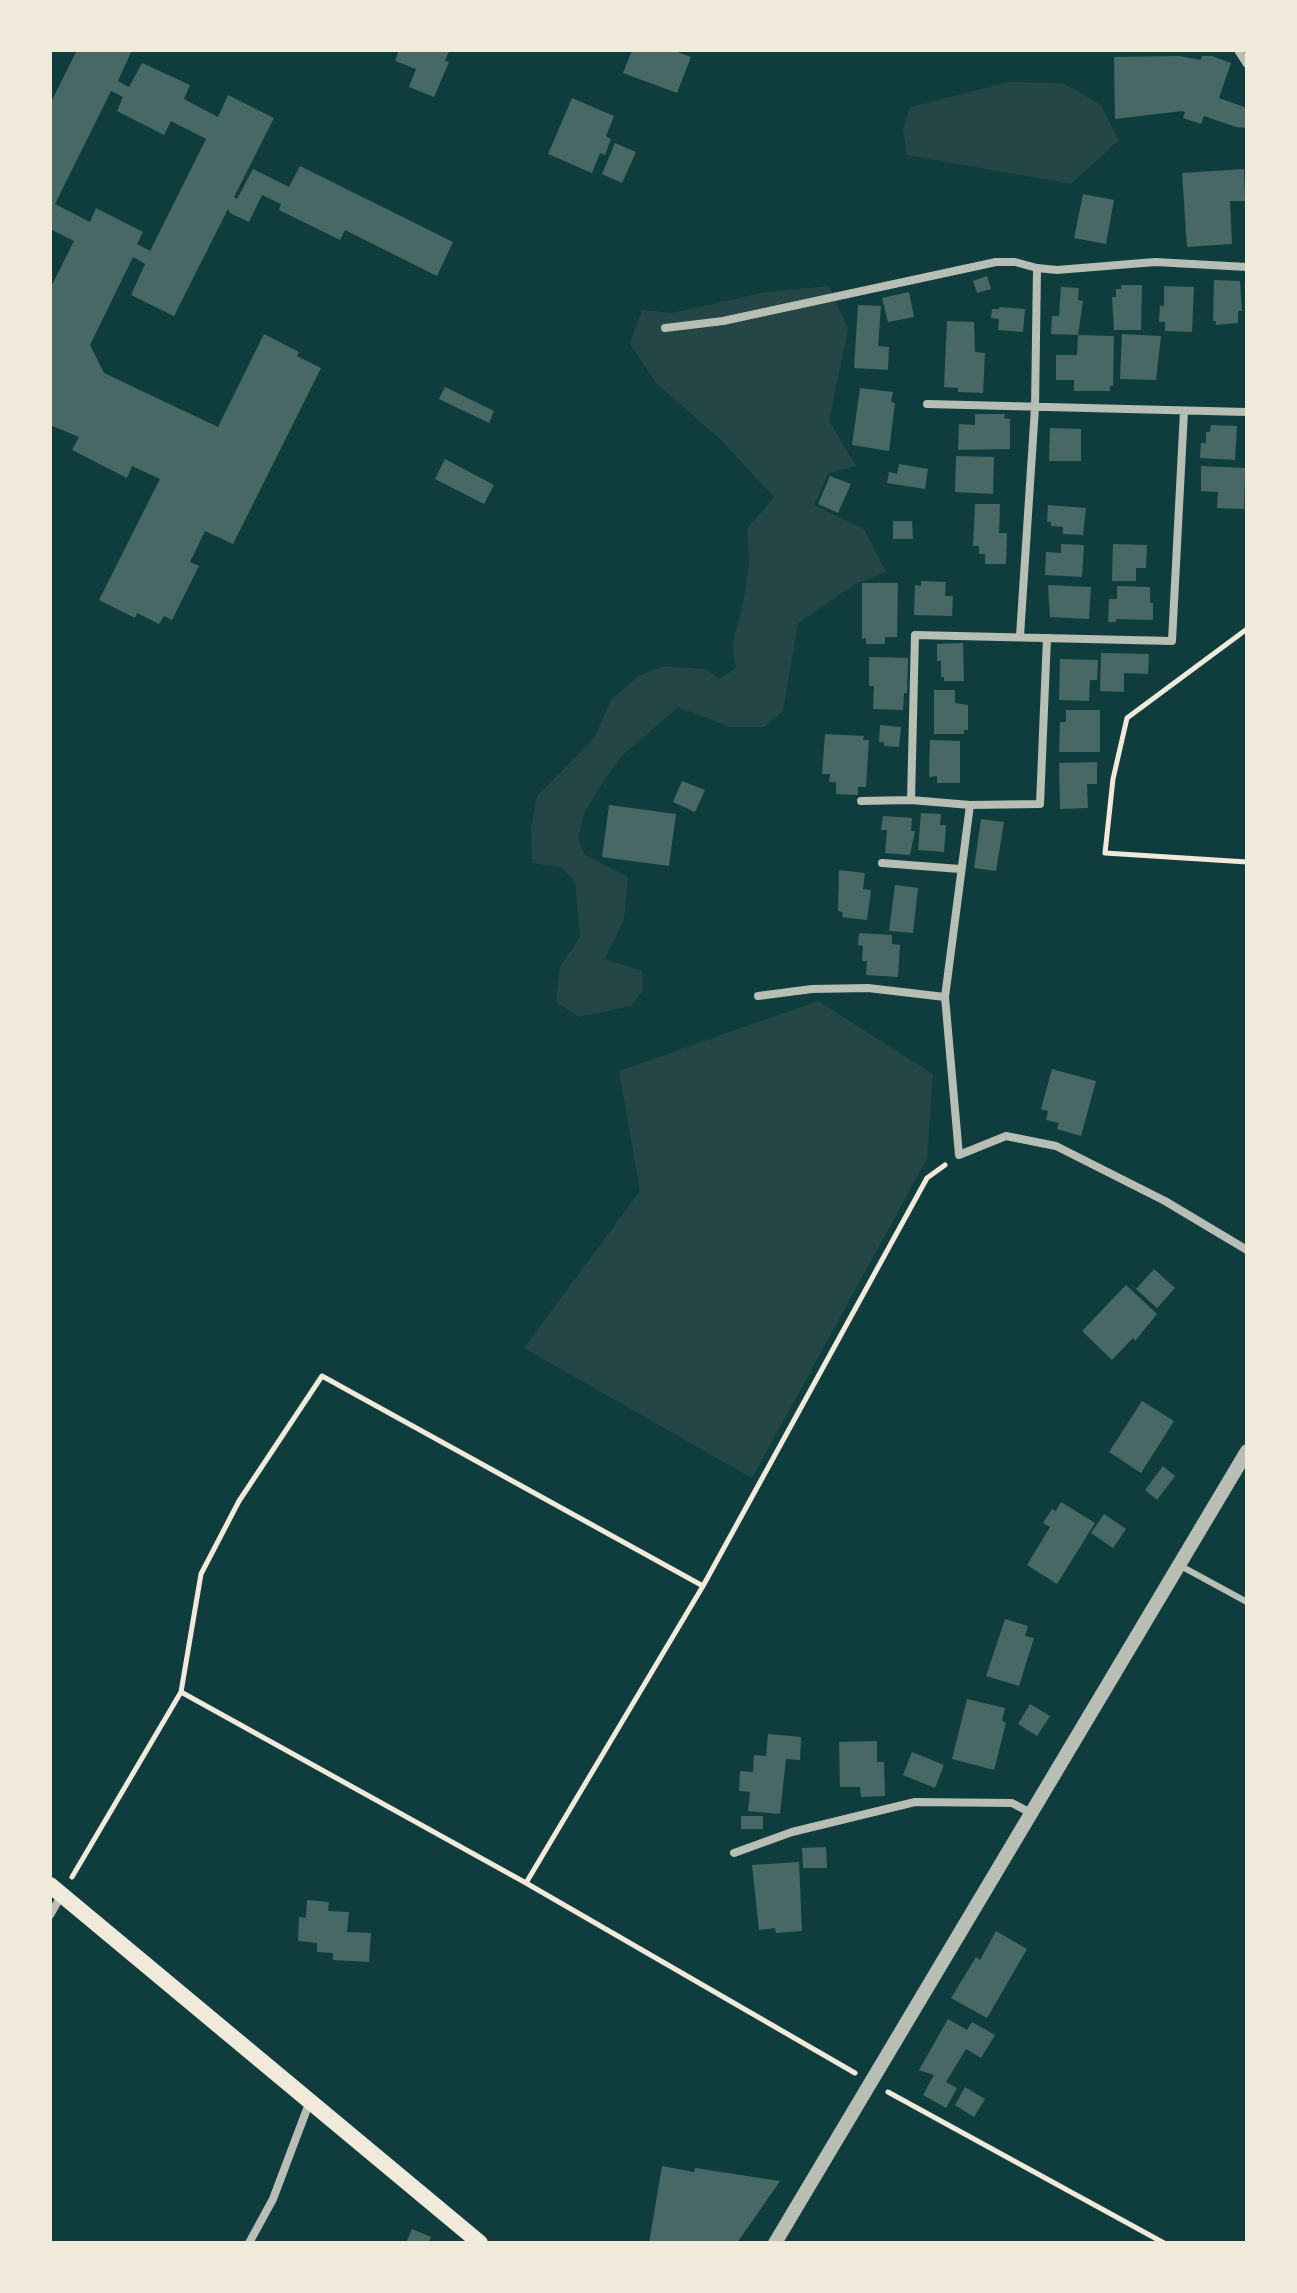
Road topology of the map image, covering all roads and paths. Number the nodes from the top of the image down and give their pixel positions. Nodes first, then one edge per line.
1 (1238, 50) edge
2 (1247, 64) edge
3 (1247, 267) edge
4 (1037, 268) junction
5 (665, 328) dead end
6 (927, 404) dead end
7 (1035, 408) junction
8 (1184, 411) junction
9 (1247, 412) edge
10 (1247, 629) edge
11 (1020, 636) junction
12 (1047, 638) junction
13 (911, 800) junction
14 (861, 801) dead end
15 (970, 805) junction
16 (1247, 862) edge
17 (882, 863) dead end
18 (960, 869) junction
19 (758, 996) dead end
20 (945, 997) junction
21 (959, 1155) junction
22 (1247, 1250) edge
23 (1247, 1451) edge
24 (1179, 1565) junction
25 (703, 1586) junction
26 (1247, 1602) edge
27 (181, 1692) junction
28 (1031, 1813) junction
29 (734, 1853) dead end
30 (526, 1883) junction
31 (56, 1890) edge
32 (50, 1915) edge
33 (870, 2082) junction
34 (310, 2101) junction
35 (249, 2243) edge
36 (480, 2243) edge
37 (775, 2243) edge
38 (1164, 2243) edge

1 - 2 street
3 - 4 street
4 - 5 street
4 - 7 street
6 - 7 street
7 - 8 street
7 - 11 street
8 - 9 street
8 - 12 street
10 - 16 path
11 - 12 street
11 - 13 street
12 - 15 street
13 - 14 street
13 - 15 street
15 - 18 street
17 - 18 street
18 - 20 street
19 - 20 street
20 - 21 street
21 - 22 street
21 - 25 path
23 - 24 street
24 - 26 lane
24 - 28 street
25 - 27 path
25 - 30 path
27 - 30 path
27 - 31 path
28 - 29 street
28 - 33 street
30 - 33 path
31 - 32 street
31 - 34 main road
33 - 37 street
33 - 38 path
34 - 35 street
34 - 36 main road

